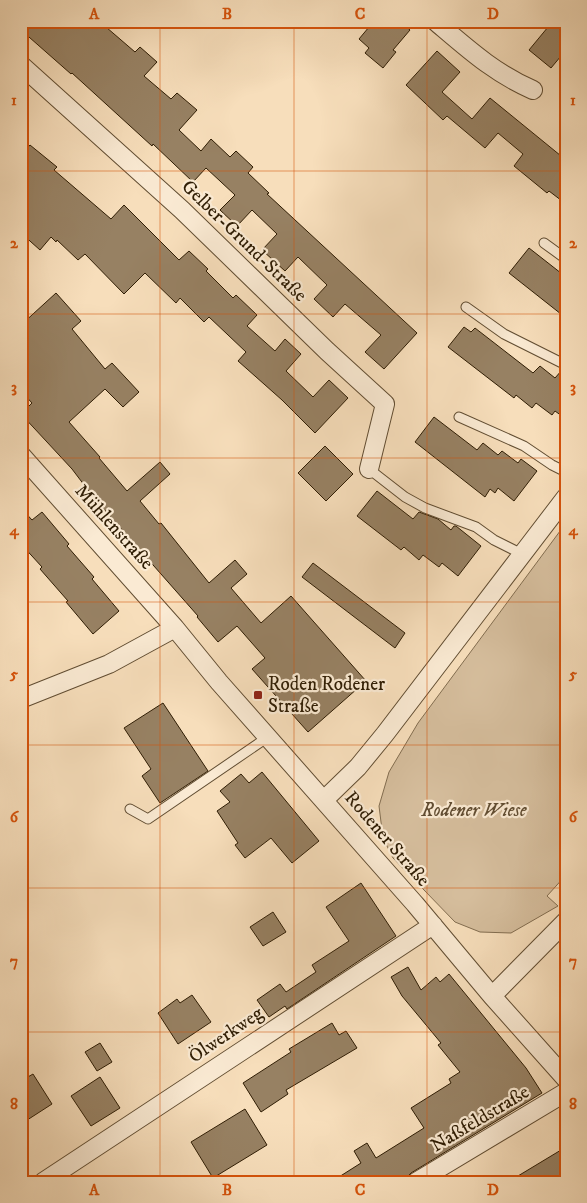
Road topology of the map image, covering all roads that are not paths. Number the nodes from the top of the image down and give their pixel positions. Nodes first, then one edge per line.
1 (435, 21) edge
2 (21, 65) edge
3 (533, 90) dead end
4 (544, 243) dead end
5 (566, 259) edge
6 (466, 307) dead end
7 (566, 365) edge
8 (459, 417) dead end
9 (21, 455) edge
10 (369, 469) joint
11 (566, 472) edge
12 (566, 497) edge
13 (522, 554) junction
14 (175, 628) junction
15 (21, 699) edge
16 (268, 737) junction
17 (324, 800) junction
18 (130, 809) dead end
19 (566, 921) edge
20 (433, 925) junction
21 (492, 996) junction
22 (566, 1079) edge
23 (566, 1092) edge
24 (44, 1182) edge
25 (416, 1182) edge

1 - 3 street
2 - 10 street, Gelber-Grund-Straße
4 - 5 lane
6 - 7 lane
8 - 11 lane
9 - 14 street, Mühlenstraße
10 - 13 lane
12 - 13 street
13 - 17 street
14 - 15 street
14 - 16 street, Rodener Straße
16 - 17 street, Rodener Straße
16 - 18 lane
17 - 20 street, Rodener Straße
19 - 21 street
20 - 21 street, Rodener Straße
20 - 24 street, Ölwerkweg
21 - 22 street, Rodener Straße
23 - 25 street, Naßfeldstraße

